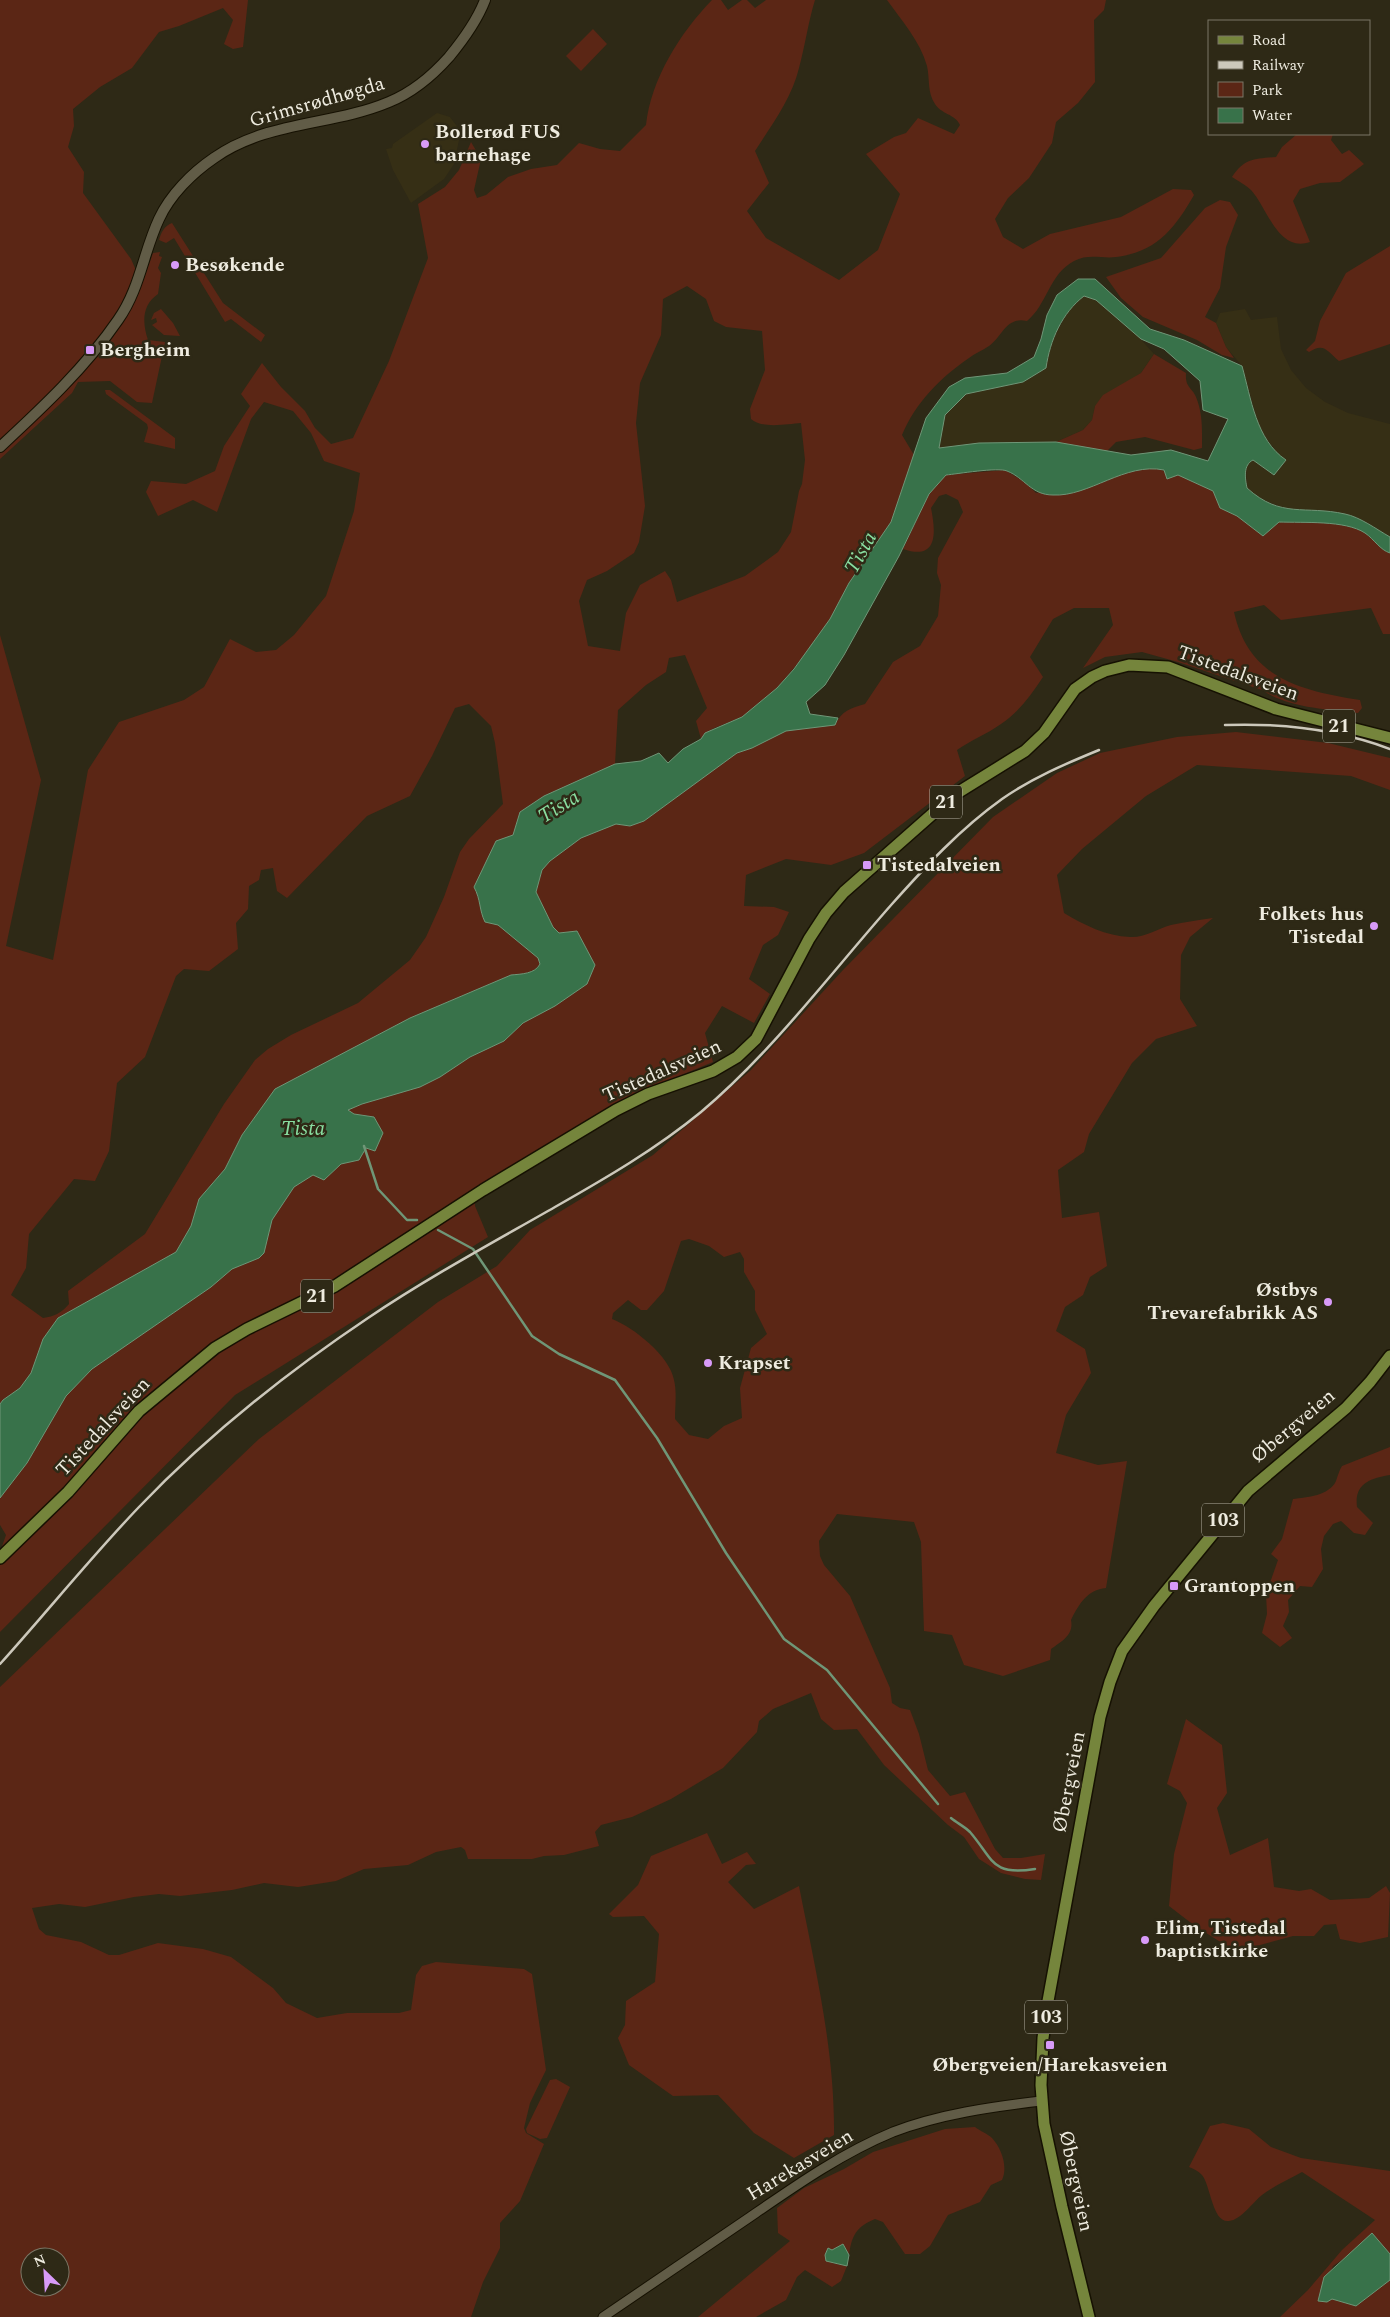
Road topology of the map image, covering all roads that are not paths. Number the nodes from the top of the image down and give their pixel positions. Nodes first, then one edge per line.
1 (485, 0) edge
2 (0, 447) edge
3 (1390, 738) edge
4 (1390, 1356) edge
5 (0, 1558) edge
6 (1041, 2101) junction
7 (603, 2317) edge
8 (1089, 2317) edge

1 - 2 main road, Grimsrødhøgda
3 - 5 main road, Tistedalsveien / 21
4 - 6 main road, Øbergveien / 103
6 - 7 street, Harekasveien
6 - 8 main road, Øbergveien / 103

